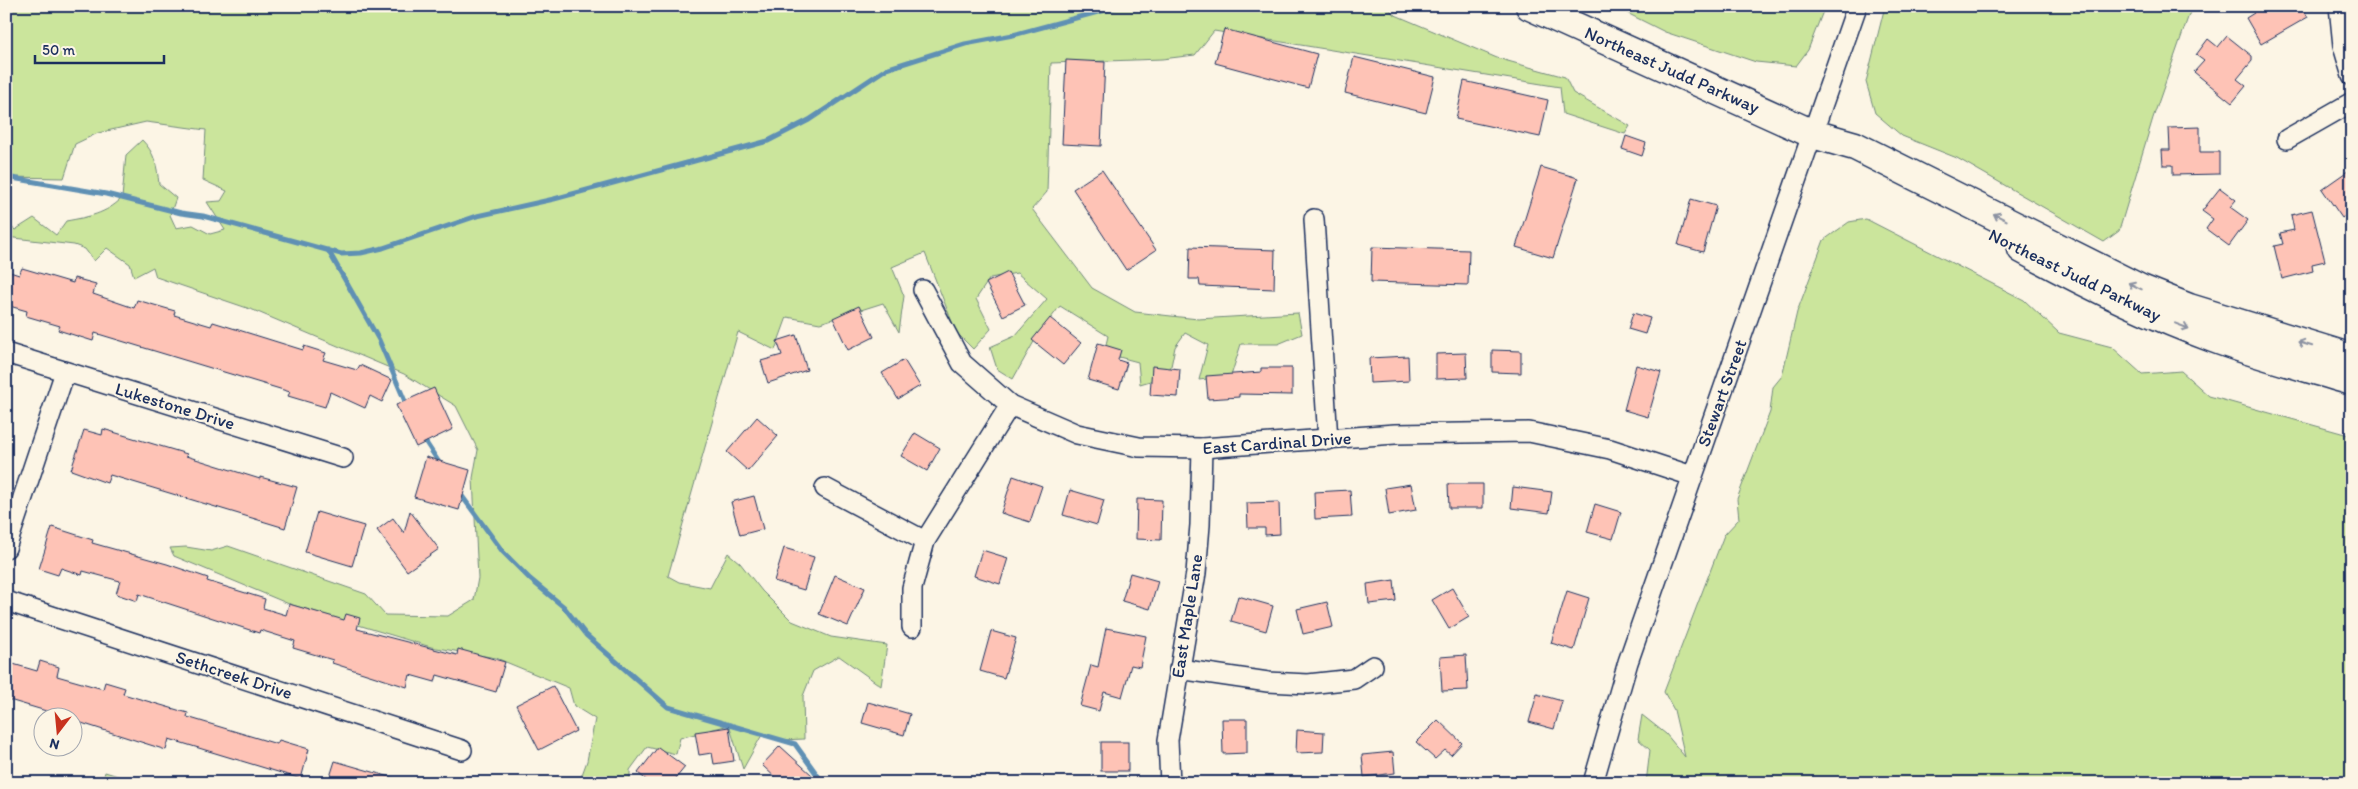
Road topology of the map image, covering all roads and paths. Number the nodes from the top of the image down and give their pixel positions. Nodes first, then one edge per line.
1 (1530, 6) edge
2 (1857, 6) edge
3 (2339, 6) edge
4 (2352, 76) edge
5 (2352, 102) edge
6 (1813, 134) junction
7 (2287, 139) dead end
8 (1314, 219) dead end
9 (923, 290) dead end
10 (6, 353) edge
11 (2352, 358) edge
12 (65, 372) junction
13 (2352, 381) edge
14 (1010, 405) junction
15 (1328, 440) junction
16 (1202, 448) junction
17 (343, 458) dead end
18 (1692, 476) junction
19 (826, 488) dead end
20 (925, 541) junction
21 (6, 548) edge
22 (6, 601) edge
23 (912, 627) dead end
24 (1373, 666) dead end
25 (1179, 669) junction
26 (462, 750) dead end
27 (1170, 783) edge
28 (1593, 783) edge

1 - 6 highway, Northeast Judd Parkway
2 - 6 street, Stewart Street
3 - 4 street
5 - 7 street
11 -> 6 highway, Northeast Judd Parkway
6 -> 13 highway, Northeast Judd Parkway
6 - 18 street, Stewart Street
8 - 15 street
9 - 14 street, East Cardinal Drive
10 - 12 street, Lukestone Drive
12 - 17 street, Lukestone Drive
12 - 21 street
14 - 16 street, East Cardinal Drive
14 - 20 street
15 - 16 street, East Cardinal Drive
15 - 18 street, East Cardinal Drive
16 - 25 street, East Maple Lane
18 - 28 street, Stewart Street
19 - 20 street
20 - 23 street
22 - 26 street, Sethcreek Drive
24 - 25 street
25 - 27 street, East Maple Lane

